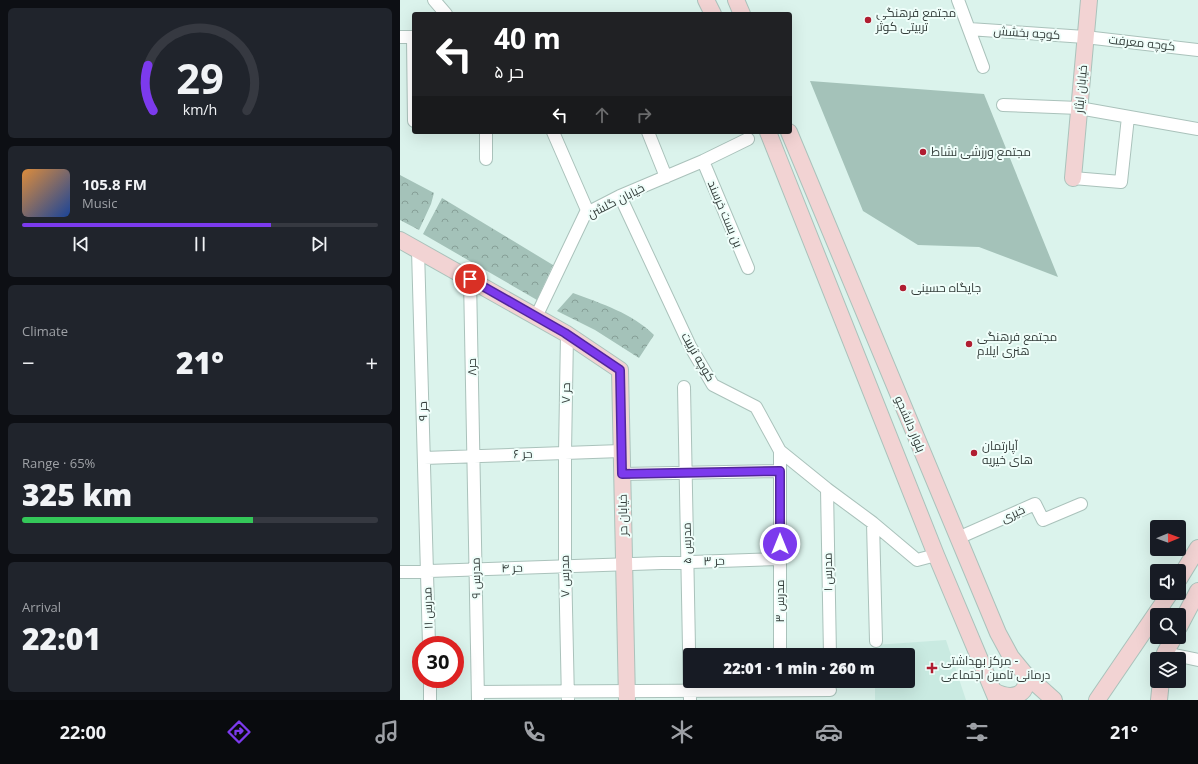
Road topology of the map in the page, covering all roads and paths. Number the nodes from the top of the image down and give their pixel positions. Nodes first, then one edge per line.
1 (434, 0) edge
2 (706, 0) edge
3 (736, 0) edge
4 (958, 0) edge
5 (1089, 0) edge
6 (444, 12) edge
7 (712, 12) edge
8 (741, 12) edge
9 (969, 29) junction
10 (400, 37) edge
11 (412, 37) edge
12 (1085, 37) junction
13 (1198, 50) edge
14 (983, 67) dead end
15 (1003, 105) dead end
16 (1079, 108) junction
17 (1128, 117) junction
18 (1198, 129) edge
19 (486, 134) edge
20 (554, 134) edge
21 (649, 134) edge
22 (769, 134) edge
23 (790, 134) edge
24 (748, 139) dead end
25 (486, 159) dead end
26 (703, 161) junction
27 (666, 177) junction
28 (1073, 178) joint
29 (620, 196) junction
30 (585, 214) junction
31 (400, 240) edge
32 (418, 250) junction
33 (748, 268) dead end
34 (470, 279) junction
35 (536, 317) junction
36 (567, 334) junction
37 (684, 387) dead end
38 (622, 451) junction
39 (780, 451) junction
40 (565, 453) junction
41 (473, 456) junction
42 (424, 458) junction
43 (780, 471) junction
44 (686, 473) junction
45 (622, 474) junction
46 (827, 489) junction
47 (1081, 504) dead end
48 (873, 523) junction
49 (958, 538) junction
50 (1198, 548) edge
51 (936, 555) junction
52 (780, 559) junction
53 (687, 562) junction
54 (624, 564) junction
55 (565, 566) junction
56 (1186, 568) edge
57 (476, 569) junction
58 (427, 571) junction
59 (400, 572) edge
60 (1198, 591) edge
61 (1165, 600) edge
62 (1186, 614) edge
63 (429, 636) edge
64 (876, 641) dead end
65 (780, 648) edge
66 (830, 648) edge
67 (1186, 659) edge
68 (1198, 660) edge
69 (1025, 674) junction
70 (430, 688) edge
71 (1160, 688) edge
72 (780, 690) edge
73 (830, 690) edge
74 (690, 695) edge
75 (996, 695) edge
76 (478, 696) edge
77 (568, 696) edge
78 (627, 696) edge
79 (430, 700) edge
80 (1054, 700) edge
81 (1097, 700) edge
82 (1158, 700) edge

1 - 6 street
2 - 7 main road
3 - 8 main road
4 - 9 street
5 - 12 main road, خیابان ایثار
9 - 12 street, کوچه بخشش
9 - 14 street
10 - 11 street
12 - 13 street, کوچه معرفت
12 - 16 main road, خیابان ایثار
15 - 16 street
16 - 17 street
16 - 28 main road, خیابان ایثار
17 - 18 street
17 - 28 street
19 - 25 street
20 - 30 street
21 - 27 street
22 - 51 main road, بلوار دانشجو
23 - 49 main road, بلوار دانشجو
24 - 26 street, خیابان گلشن
26 - 27 street, خیابان گلشن
26 - 33 street, بن بست خرسند
27 - 29 street, خیابان گلشن
29 - 30 street, خیابان گلشن
29 - 39 street, کوچه تربیت
30 - 35 street, خیابان گلشن
31 - 32 main road, خیابان حر
32 - 34 main road, خیابان حر
32 - 42 street, حر ۹
34 - 35 main road, خیابان حر
34 - 41 street, حر۸
35 - 36 main road, خیابان حر
36 - 38 main road, خیابان حر
36 - 40 street, حر ۷
37 - 44 street, مدرس ۵
38 - 40 street, حر ۶
38 - 45 main road, خیابان حر
39 - 43 street, مدرس ۳
39 - 46 street, کوچه تربیت
40 - 41 street, حر ۶
40 - 55 street, مدرس ۷
41 - 42 street, حر ۶
41 - 57 street, مدرس ۹
42 - 58 street, حر ۹
43 - 44 street
43 - 52 street, مدرس ۳
44 - 45 street
44 - 53 street, مدرس ۵
45 - 54 main road, خیابان حر
46 - 48 street, کوچه تربیت
46 - 66 street, مدرس ۱
47 - 49 street, خیری
48 - 51 street, کوچه تربیت
48 - 64 street
49 - 69 main road, بلوار دانشجو
50 - 56 main road
51 - 75 main road, بلوار دانشجو
52 - 53 street, حر ۳
52 - 65 street, مدرس ۳
53 - 54 street, حر ۳
53 - 74 street, مدرس ۵
54 - 55 street, حر ۴
54 - 78 main road, خیابان حر
55 - 57 street, حر ۴
55 - 77 street, مدرس ۷
57 - 58 street, حر ۴
57 - 76 street, مدرس ۹
58 - 59 street, حر ۴
58 - 63 street, مدرس ۱۱
60 - 62 main road
61 - 81 main road
67 - 68 street
69 - 75 main road
69 - 80 main road, بلوار دانشجو
70 - 79 street
71 - 82 main road
72 - 73 street
72 - 74 street
74 - 78 street
76 - 77 street
77 - 78 street

